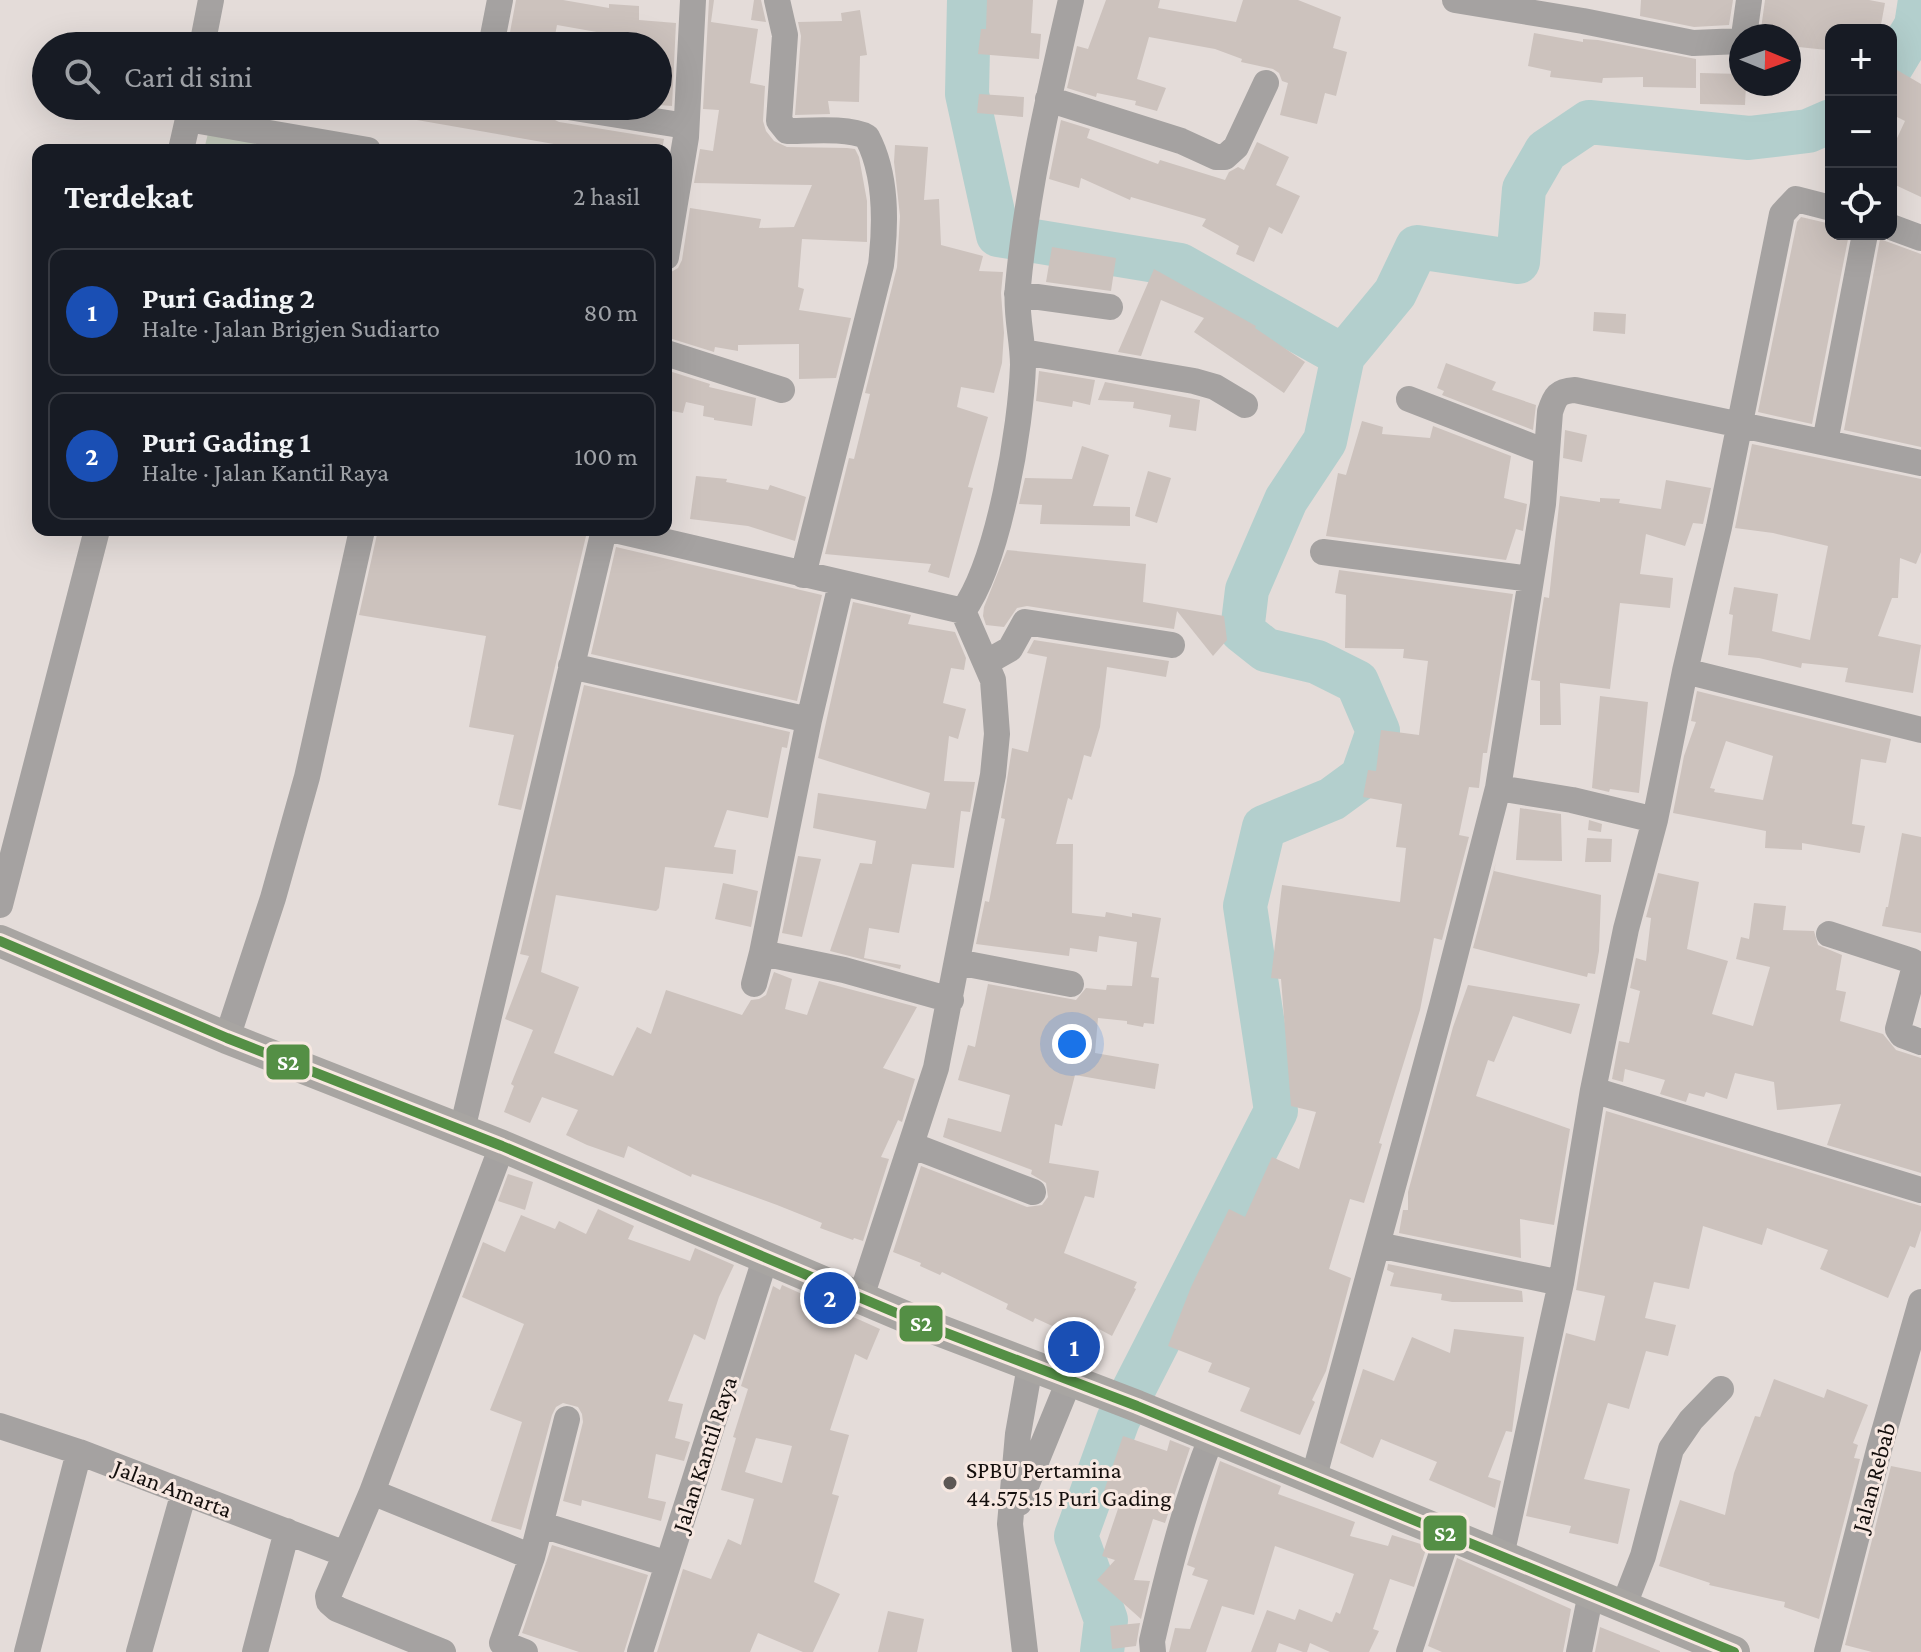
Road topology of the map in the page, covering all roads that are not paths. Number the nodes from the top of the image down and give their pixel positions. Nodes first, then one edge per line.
1 (211, 0) edge
2 (500, 0) edge
3 (693, 0) edge
4 (777, 0) edge
5 (1071, 0) edge
6 (1455, 0) edge
7 (1749, 0) edge
8 (1745, 24) edge
9 (207, 32) edge
10 (494, 32) edge
11 (1729, 39) edge
12 (1266, 83) dead end
13 (1048, 99) junction
14 (187, 120) edge
15 (223, 120) edge
16 (649, 120) edge
17 (686, 126) junction
18 (182, 144) edge
19 (339, 144) edge
20 (672, 203) edge
21 (1825, 206) edge
22 (1897, 229) edge
23 (1921, 238) edge
24 (1864, 240) edge
25 (1018, 291) junction
26 (1110, 307) dead end
27 (1023, 352) junction
28 (672, 355) edge
29 (782, 390) dead end
30 (1409, 399) dead end
31 (1245, 405) dead end
32 (1739, 426) junction
33 (1825, 442) junction
34 (1546, 452) junction
35 (1921, 463) edge
36 (95, 536) edge
37 (361, 536) edge
38 (603, 536) edge
39 (640, 536) edge
40 (1323, 552) dead end
41 (803, 575) junction
42 (1530, 579) junction
43 (841, 584) junction
44 (963, 611) junction
45 (1172, 645) dead end
46 (987, 662) junction
47 (571, 666) junction
48 (1685, 671) junction
49 (809, 720) junction
50 (1921, 730) edge
51 (1498, 788) junction
52 (1655, 820) junction
53 (0, 905) edge
54 (1829, 934) dead end
55 (0, 941) edge
56 (762, 953) junction
57 (957, 962) junction
58 (754, 984) dead end
59 (1071, 984) dead end
60 (951, 1000) junction
61 (227, 1038) junction
62 (1921, 1042) edge
63 (1593, 1090) junction
64 (462, 1130) junction
65 (911, 1145) junction
66 (502, 1146) junction
67 (1921, 1190) edge
68 (1033, 1192) dead end
69 (1378, 1245) junction
70 (766, 1256) junction
71 (1561, 1283) junction
72 (861, 1297) junction
73 (1921, 1302) edge
74 (1030, 1366) junction
75 (1084, 1386) junction
76 (1721, 1389) dead end
77 (567, 1419) dead end
78 (0, 1426) edge
79 (1212, 1436) junction
80 (79, 1452) junction
81 (1313, 1480) junction
82 (184, 1492) junction
83 (372, 1492) junction
84 (1010, 1524) junction
85 (542, 1525) junction
86 (287, 1531) junction
87 (1449, 1532) junction
88 (345, 1554) junction
89 (1501, 1556) junction
90 (532, 1557) junction
91 (668, 1564) junction
92 (1591, 1593) junction
93 (1624, 1605) junction
94 (508, 1649) edge
95 (27, 1652) edge
96 (139, 1652) edge
97 (255, 1652) edge
98 (443, 1652) edge
99 (640, 1652) edge
100 (1025, 1652) edge
101 (1153, 1652) edge
102 (1409, 1652) edge
103 (1579, 1652) edge
104 (1734, 1652) edge
105 (1827, 1652) edge

1 - 9 street
2 - 10 street
3 - 17 street
4 - 41 street
5 - 13 street
6 - 11 street
7 - 8 street
12 - 13 street
13 - 25 street
14 - 18 street
15 - 19 street
16 - 17 street
17 - 20 street
21 - 32 street
22 - 23 street
24 - 33 street
25 - 26 street
25 - 27 street
27 - 31 street
27 - 44 street
28 - 29 street
30 - 34 street
32 - 33 street
32 - 34 street
32 - 48 street
33 - 35 street
34 - 42 street
36 - 53 street
37 - 61 street
38 - 47 street
39 - 41 street
40 - 42 street
41 - 43 street
42 - 51 street
43 - 44 street
43 - 49 street
44 - 46 street
45 - 46 street
46 - 57 street
47 - 49 street
47 - 64 street
48 - 50 street
48 - 52 street
49 - 56 street
51 - 52 street
51 - 69 street
52 - 63 street
54 - 62 street
55 - 61 main road
56 - 58 street
56 - 60 street
57 - 59 street
57 - 60 street
60 - 65 street
61 - 64 main road
63 - 67 street
63 - 71 street
64 - 66 main road
65 - 68 street
65 - 72 street
66 - 70 main road
66 - 83 street
69 - 71 street
69 - 81 street
70 - 72 main road
70 - 91 street, Jalan Kantil Raya
71 - 89 street
72 - 74 main road
73 - 105 street, Jalan Rebab
74 - 75 main road
74 - 84 street
75 - 79 main road
75 - 84 street
76 - 93 street
77 - 85 street
78 - 80 street, Jalan Amarta
79 - 81 main road
79 - 101 street
80 - 82 street, Jalan Amarta
80 - 95 street
81 - 87 main road
82 - 86 street, Jalan Amarta
82 - 96 street
83 - 88 street
83 - 90 street
84 - 100 street
85 - 90 street
85 - 91 street
86 - 88 street, Jalan Amarta
86 - 97 street
87 - 89 main road
87 - 102 street
88 - 98 street
89 - 92 main road
90 - 94 street
91 - 99 street, Jalan Kantil Raya
92 - 93 main road
92 - 103 street
93 - 104 main road

